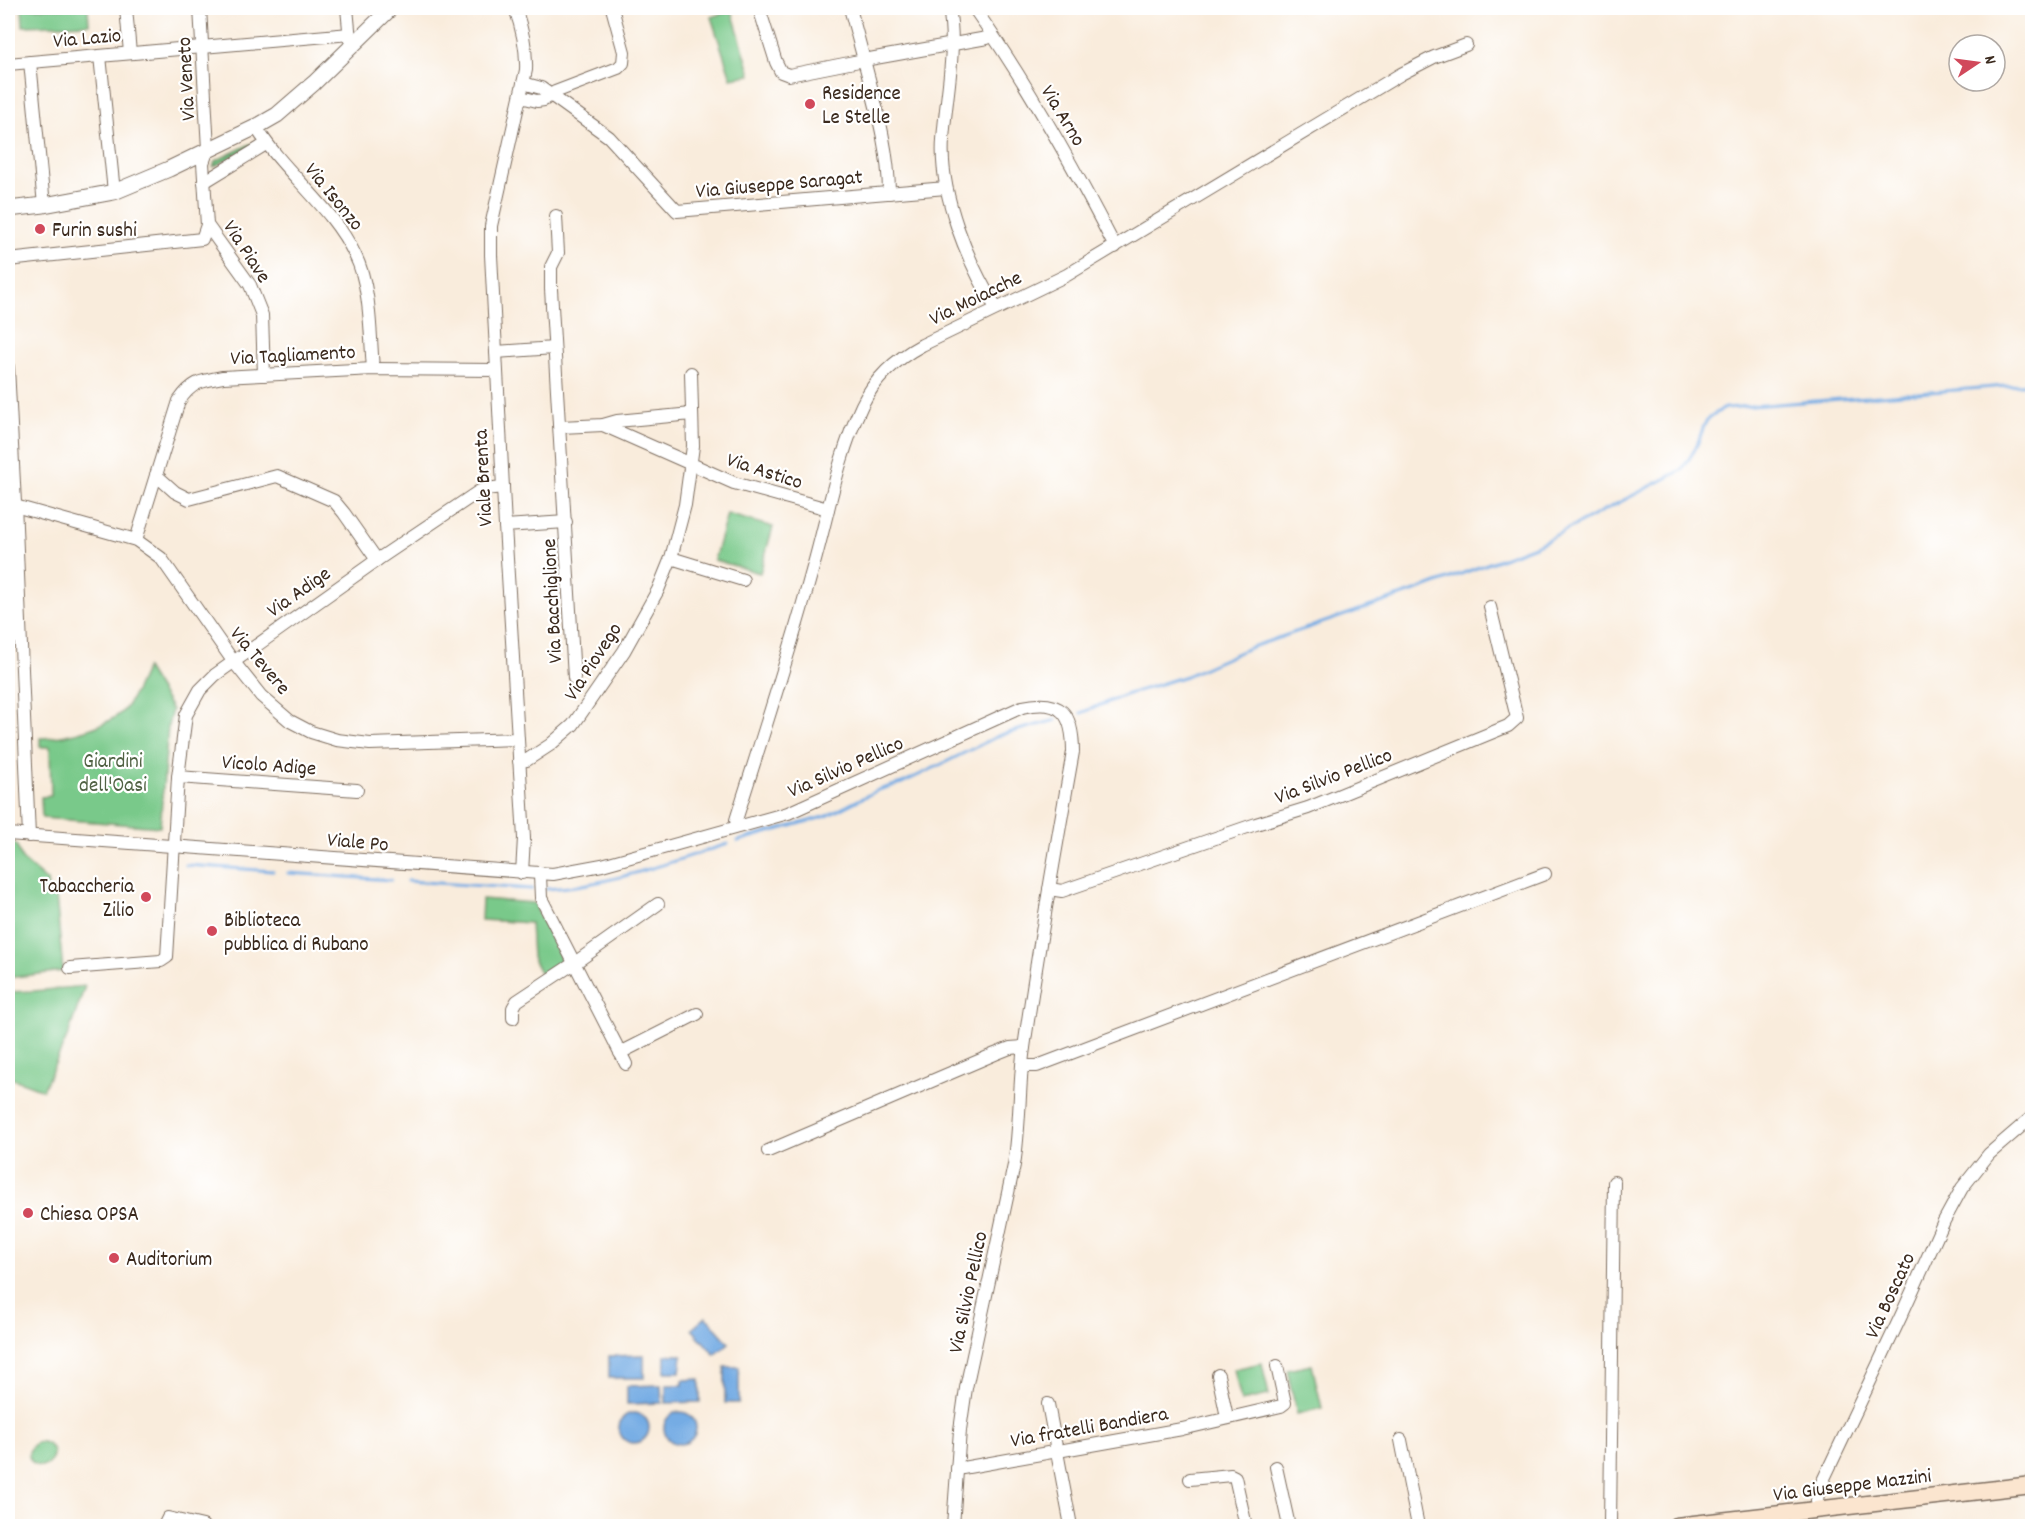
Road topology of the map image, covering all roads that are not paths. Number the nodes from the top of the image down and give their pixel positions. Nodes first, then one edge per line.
1 (126, 8) edge
2 (200, 8) edge
3 (347, 8) edge
4 (391, 8) edge
5 (515, 8) edge
6 (612, 8) edge
7 (759, 8) edge
8 (850, 8) edge
9 (949, 8) edge
10 (974, 8) edge
11 (987, 38) dead end
12 (350, 41) junction
13 (952, 44) junction
14 (1466, 45) dead end
15 (203, 47) junction
16 (130, 53) junction
17 (100, 56) junction
18 (864, 60) junction
19 (30, 62) junction
20 (8, 64) edge
21 (524, 83) junction
22 (550, 94) junction
23 (521, 97) junction
24 (256, 127) junction
25 (266, 144) junction
26 (208, 149) junction
27 (204, 182) junction
28 (946, 188) junction
29 (114, 192) junction
30 (889, 193) junction
31 (44, 205) junction
32 (8, 209) edge
33 (556, 216) dead end
34 (207, 225) junction
35 (1115, 247) junction
36 (8, 260) edge
37 (996, 308) junction
38 (554, 348) junction
39 (496, 352) junction
40 (8, 367) edge
41 (373, 369) junction
42 (496, 370) junction
43 (691, 373) dead end
44 (264, 375) junction
45 (692, 414) junction
46 (603, 425) junction
47 (561, 427) junction
48 (691, 465) junction
49 (156, 475) junction
50 (503, 487) junction
51 (13, 504) edge
52 (828, 509) junction
53 (566, 522) junction
54 (505, 526) junction
55 (136, 540) junction
56 (671, 558) junction
57 (377, 560) junction
58 (743, 579) dead end
59 (1490, 607) dead end
60 (233, 661) junction
61 (574, 678) dead end
62 (518, 739) junction
63 (519, 761) junction
64 (178, 777) junction
65 (746, 787) junction
66 (357, 790) dead end
67 (752, 822) junction
68 (738, 826) junction
69 (8, 834) edge
70 (29, 836) junction
71 (172, 847) junction
72 (522, 873) junction
73 (1545, 874) dead end
74 (540, 875) junction
75 (1049, 890) junction
76 (658, 904) dead end
77 (574, 963) junction
78 (70, 968) dead end
79 (697, 1014) dead end
80 (513, 1018) dead end
81 (1024, 1047) junction
82 (1022, 1066) junction
83 (2032, 1117) edge
84 (768, 1151) dead end
85 (1614, 1182) dead end
86 (1277, 1366) dead end
87 (1218, 1375) dead end
88 (1048, 1404) dead end
89 (1227, 1417) junction
90 (1401, 1440) dead end
91 (1056, 1450) junction
92 (1276, 1467) dead end
93 (957, 1469) junction
94 (1190, 1479) dead end
95 (2032, 1485) edge
96 (1818, 1510) junction
97 (166, 1522) edge
98 (203, 1527) edge
99 (953, 1527) edge
100 (1071, 1527) edge
101 (1246, 1527) edge
102 (1289, 1527) edge
103 (1418, 1527) edge
104 (1610, 1527) edge
105 (1676, 1527) edge

1 - 16 street
2 - 15 street, Via Veneto
3 - 12 street
4 - 12 street
5 - 21 street, Viale Brenta
6 - 22 street
7 - 18 street
8 - 18 street
9 - 13 street
10 - 35 street, Via Arno
11 - 13 street
12 - 15 street, Via Lazio
12 - 24 street
13 - 18 street
13 - 28 street
14 - 35 street, Via Moiacche
15 - 16 street, Via Lazio
15 - 26 street, Via Veneto
16 - 17 street, Via Lazio
17 - 19 street, Via Lazio
17 - 29 street
18 - 30 street
19 - 20 street, Via Lazio
19 - 31 street
21 - 22 street
21 - 23 street, Viale Brenta
22 - 23 street
22 - 30 street, Via Giuseppe Saragat
23 - 39 street, Viale Brenta
24 - 25 street, Via Isonzo
24 - 26 street
25 - 27 street
25 - 41 street, Via Isonzo
26 - 27 street, Via Piave
26 - 29 street
27 - 34 street, Via Piave
28 - 30 street, Via Giuseppe Saragat
28 - 37 street
29 - 31 street
31 - 32 street
33 - 38 street, Via Bacchiglione
34 - 36 street
34 - 44 street, Via Piave
35 - 37 street, Via Moiacche
37 - 52 street, Via Moiacche
38 - 39 street
38 - 47 street, Via Bacchiglione
39 - 42 street, Viale Brenta
40 - 51 street
41 - 42 street, Via Tagliamento
41 - 44 street, Via Tagliamento
42 - 50 street, Viale Brenta
43 - 45 street, Via Piovego
44 - 49 street, Via Tagliamento
45 - 46 street
45 - 48 street, Via Piovego
46 - 47 street
46 - 48 street
47 - 53 street, Via Bacchiglione
48 - 52 street, Via Astico
48 - 56 street, Via Piovego
49 - 55 street, Via Tagliamento
49 - 57 street
50 - 54 street, Viale Brenta
50 - 57 street, Via Adige
51 - 55 street, Via Tevere
51 - 70 street
52 - 65 street, Via Moiacche
53 - 54 street, Via Bacchiglione
53 - 61 street, Via Bacchiglione
54 - 62 street, Viale Brenta
55 - 60 street, Via Tevere
56 - 58 street
56 - 63 street, Via Piovego
57 - 60 street, Via Adige
59 - 75 street, Via Silvio Pellico
60 - 62 street, Via Tevere
60 - 64 street, Via Adige
62 - 63 street, Viale Brenta
63 - 72 street, Viale Brenta
64 - 66 street, Vicolo Adige
64 - 71 street, Via Adige
65 - 67 street, Via Moiacche
65 - 68 street, Via Moiacche
67 - 68 street, Via Silvio Pellico
67 - 75 street, Via Silvio Pellico
68 - 74 street, Viale Po
69 - 70 street, Viale Po
70 - 71 street, Viale Po
71 - 72 street, Viale Po
71 - 78 street
72 - 74 street, Viale Po
73 - 82 street
74 - 77 street
75 - 81 street, Via Silvio Pellico
76 - 77 street
77 - 79 street
77 - 80 street
81 - 82 street, Via Silvio Pellico
81 - 84 street
82 - 93 street, Via Silvio Pellico
83 - 96 street, Via Boscato
85 - 104 street
86 - 89 street, Via fratelli Bandiera
87 - 89 street
88 - 91 street
89 - 91 street, Via fratelli Bandiera
90 - 103 street
91 - 93 street, Via fratelli Bandiera
91 - 100 street
92 - 102 street
93 - 99 street, Via Silvio Pellico
94 - 101 street
95 - 96 main road, Via Giuseppe Mazzini
96 - 105 main road, Via Giuseppe Mazzini
97 - 98 street

